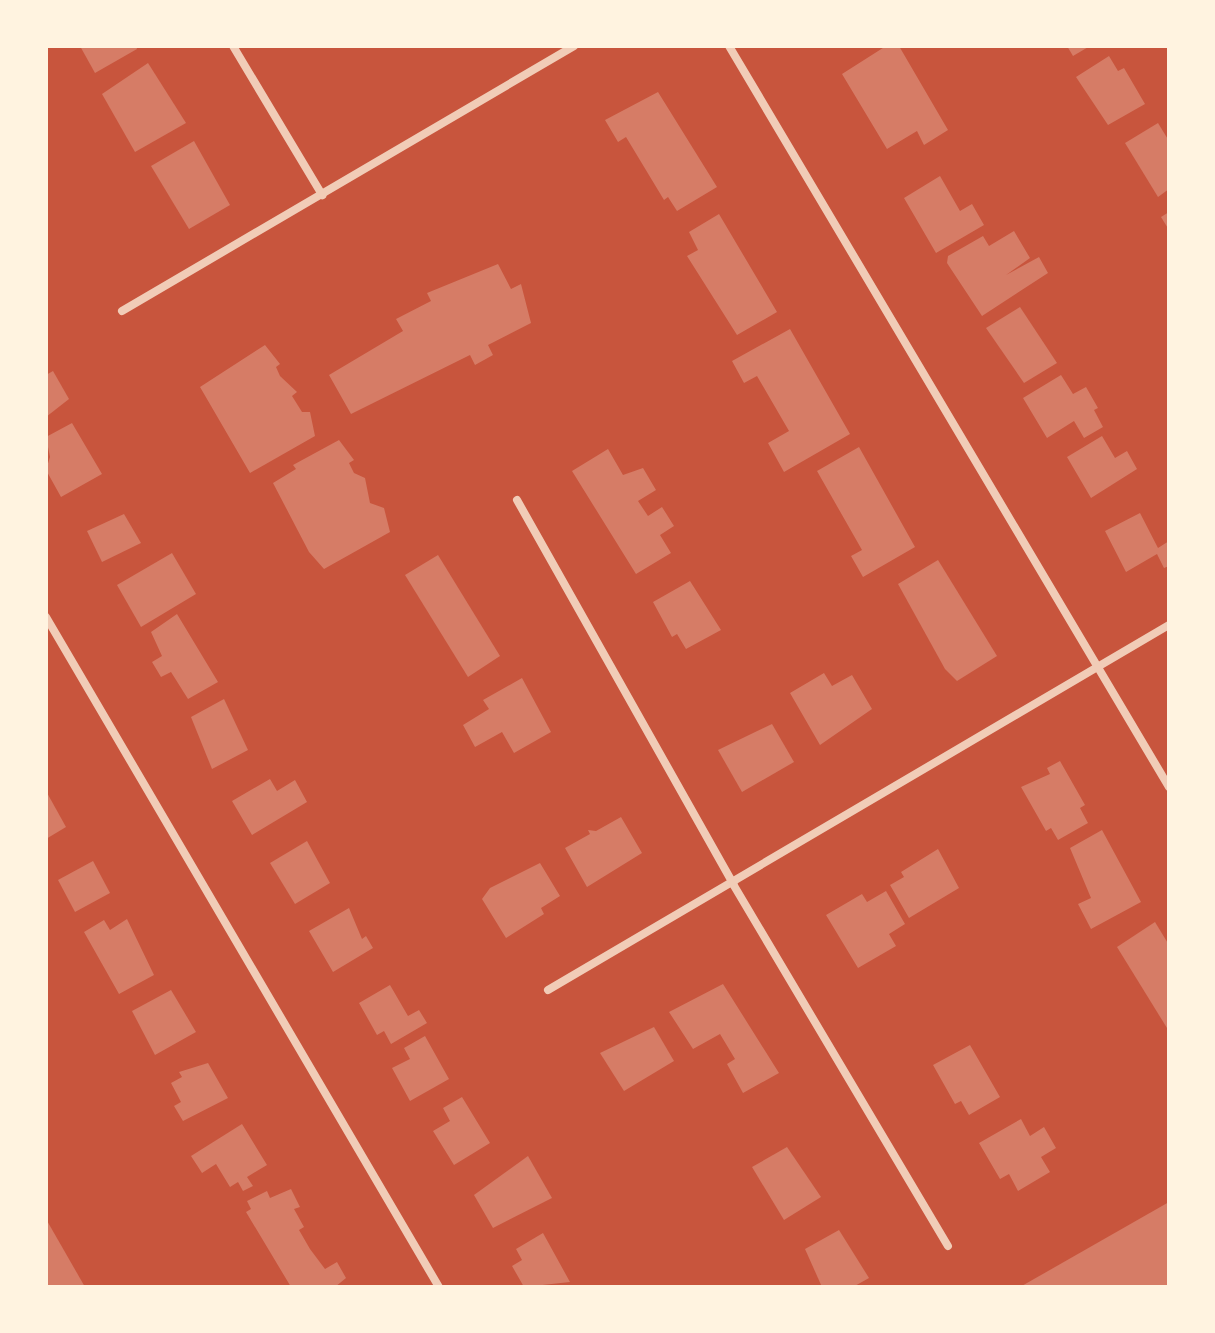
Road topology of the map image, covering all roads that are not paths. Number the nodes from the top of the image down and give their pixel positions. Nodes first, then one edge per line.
1 (233, 46) edge
2 (574, 46) edge
3 (729, 46) edge
4 (322, 195) junction
5 (122, 311) dead end
6 (517, 500) dead end
7 (46, 617) edge
8 (1169, 625) edge
9 (1100, 667) junction
10 (1169, 787) edge
11 (733, 884) junction
12 (548, 990) dead end
13 (948, 1246) dead end
14 (439, 1287) edge

1 - 4 street
2 - 4 street
3 - 9 street
4 - 5 street
6 - 11 street
7 - 14 street
8 - 9 street
9 - 10 street
9 - 11 street
11 - 12 street
11 - 13 street

